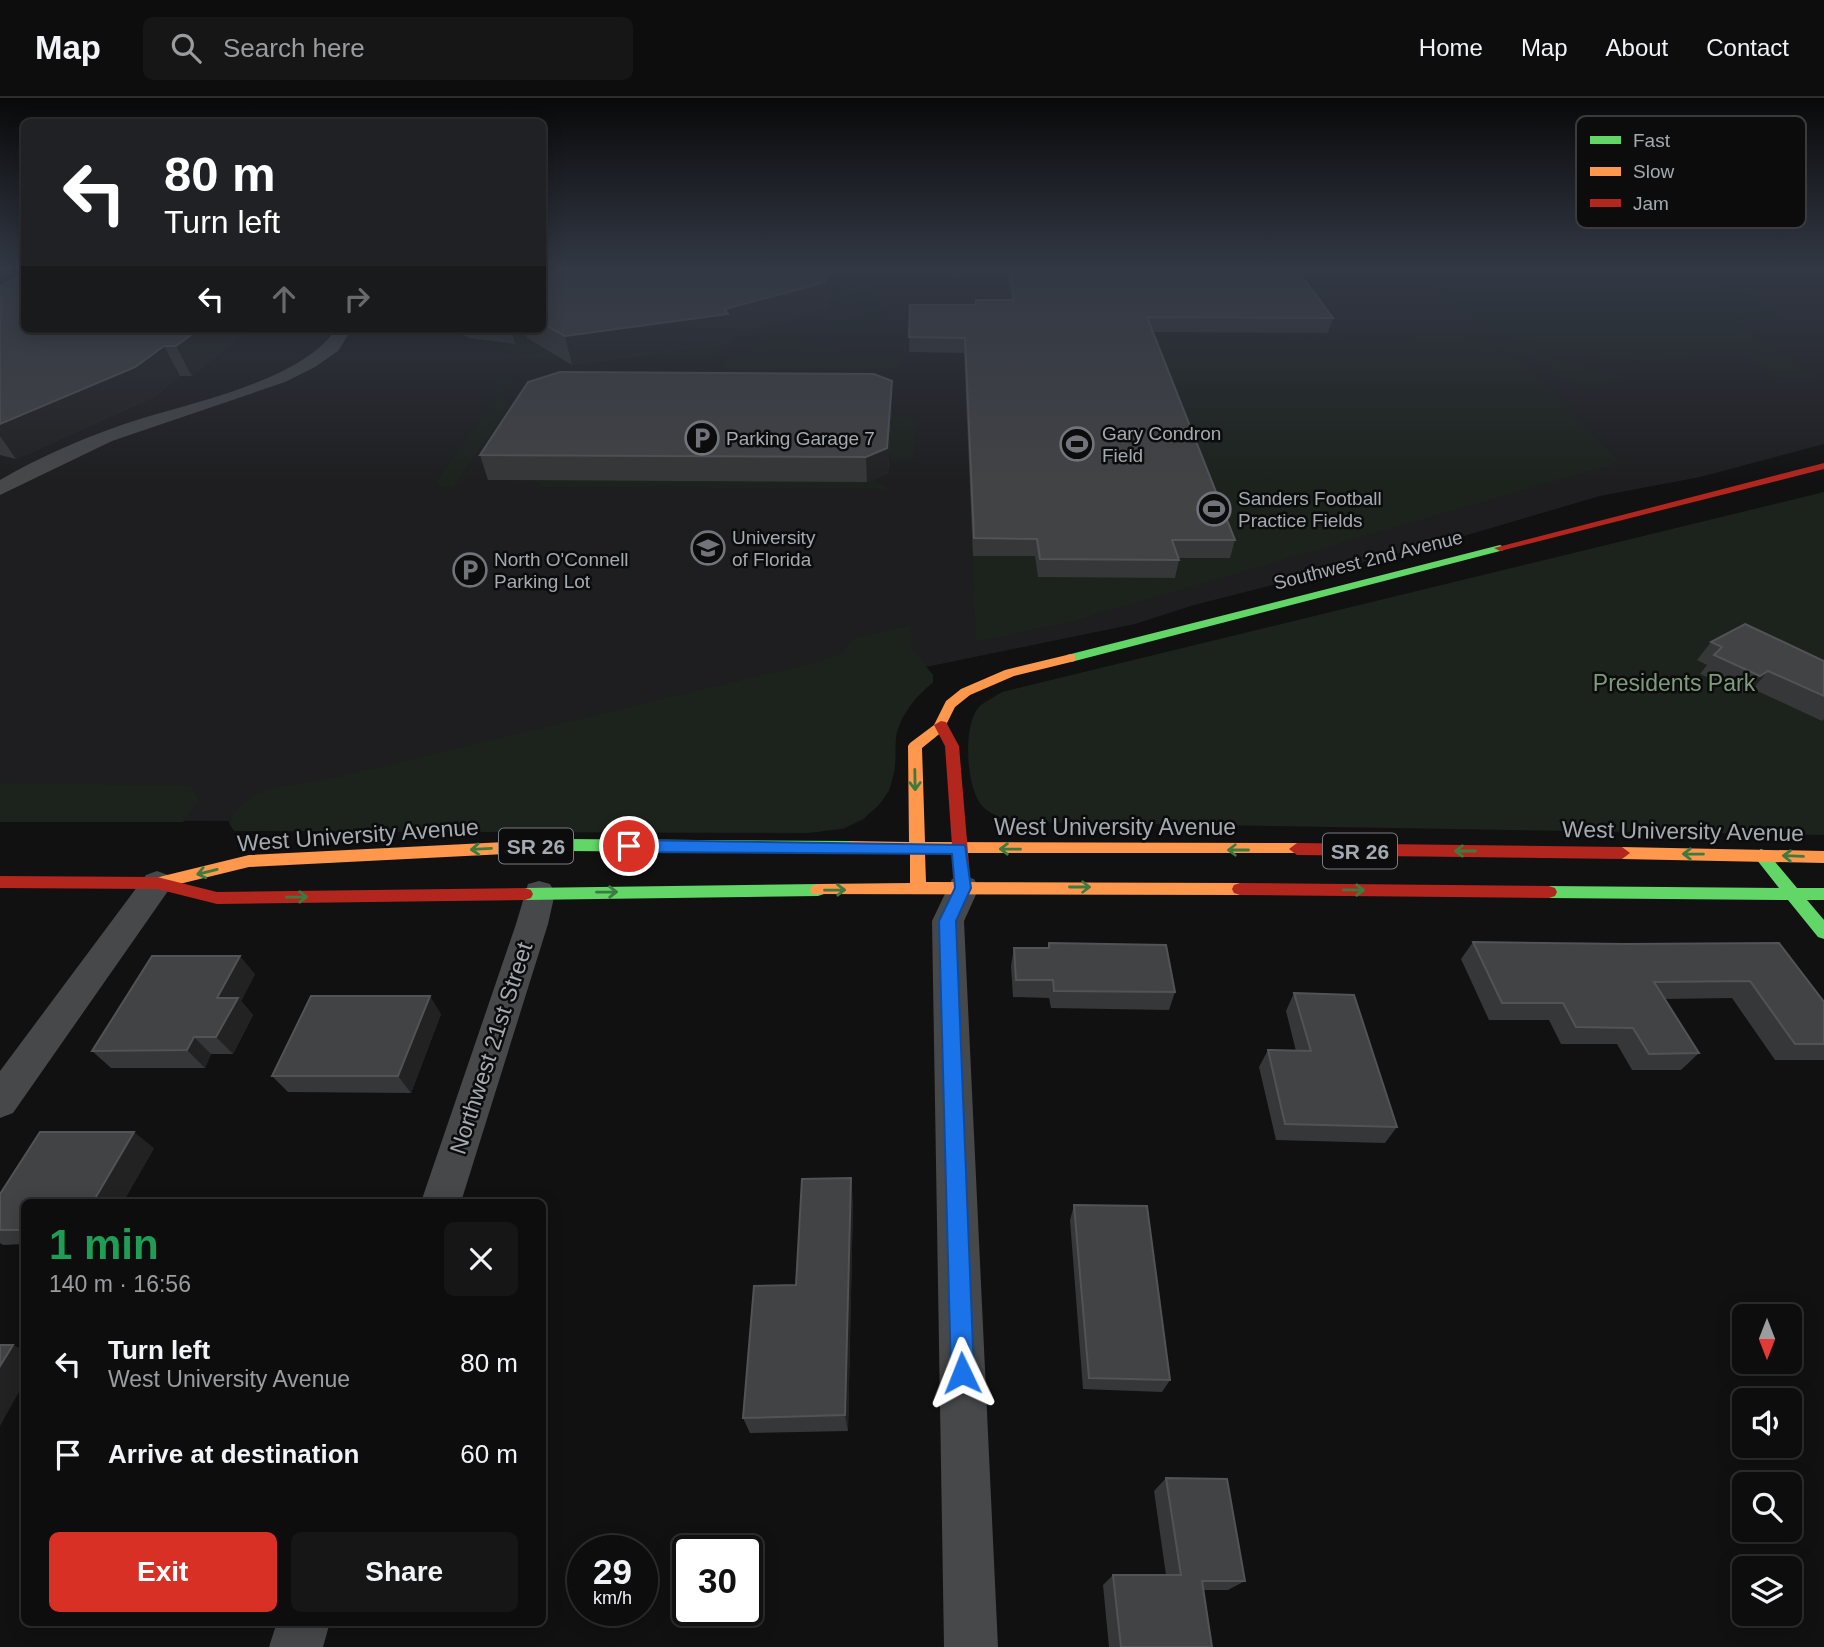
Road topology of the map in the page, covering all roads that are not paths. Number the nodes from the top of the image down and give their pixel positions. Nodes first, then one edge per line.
1 (339, 340) edge
2 (1824, 466) edge
3 (0, 489) edge
4 (942, 725) junction
5 (917, 848) junction
6 (960, 849) junction
7 (1761, 855) junction
8 (1824, 857) edge
9 (0, 882) edge
10 (157, 883) junction
11 (918, 888) junction
12 (539, 893) junction
13 (1794, 894) junction
14 (1824, 894) edge
15 (955, 904) junction
16 (1824, 932) edge
17 (0, 1101) edge
18 (442, 1199) edge
19 (303, 1626) edge
20 (296, 1647) edge
21 (971, 1647) edge

1 - 3 street
2 - 4 main road, Southwest 2nd Avenue
4 -> 5 main road, Southwest 2nd Avenue
4 - 6 main road
5 - 6 main road, West University Avenue / SR 26
5 -> 10 main road, West University Avenue / SR 26
5 - 11 main road
7 -> 6 main road, West University Avenue / SR 26
6 - 15 main road
8 -> 7 main road, West University Avenue / SR 26
7 - 13 main road
9 - 10 main road, West University Avenue / SR 26
10 -> 12 main road, West University Avenue / SR 26
10 - 17 street
12 -> 11 main road, West University Avenue / SR 26
11 - 15 street
12 - 18 street, Northwest 21st Street
13 - 14 main road, SR 26
15 -> 13 main road, SR 26
13 - 16 main road
15 - 21 street
19 - 20 street

